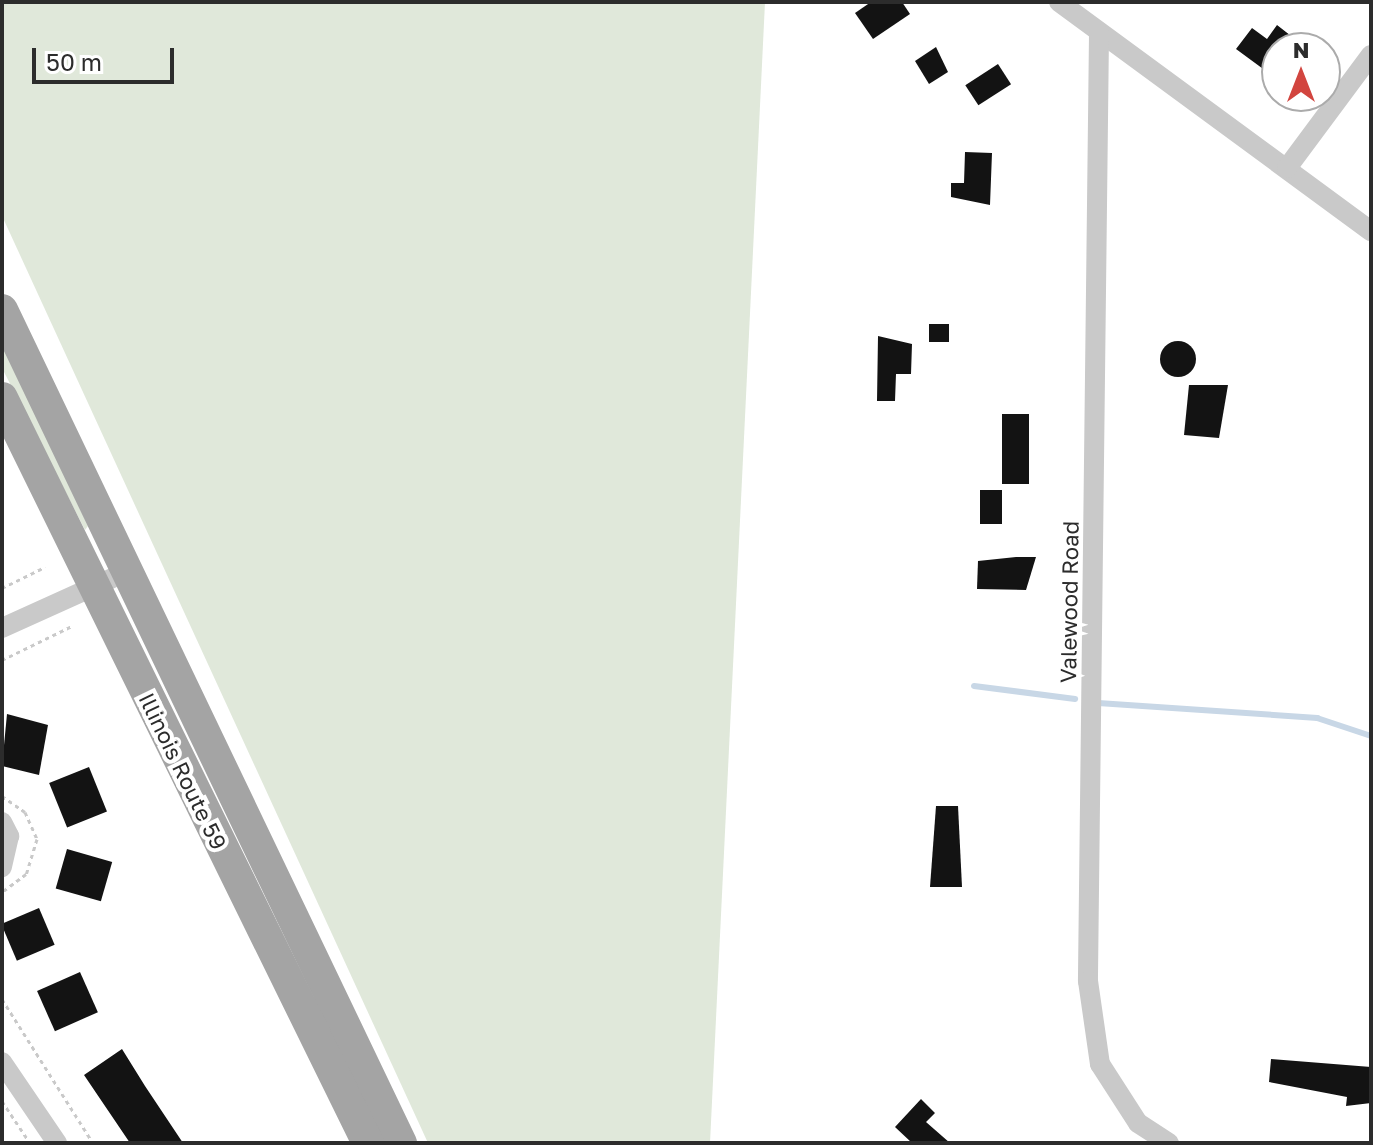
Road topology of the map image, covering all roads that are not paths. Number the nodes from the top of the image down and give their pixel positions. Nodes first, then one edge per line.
1 (1059, 2) edge
2 (1099, 34) junction
3 (1371, 55) edge
4 (1287, 168) junction
5 (1371, 231) edge
6 (2, 310) edge
7 (2, 398) edge
8 (128, 571) junction
9 (93, 587) junction
10 (2, 628) edge
11 (2, 822) edge
12 (2, 867) edge
13 (2, 1062) edge
14 (57, 1143) edge
15 (368, 1143) edge
16 (401, 1143) edge
17 (1169, 1143) edge

1 - 2 street
2 - 4 street
2 - 17 street, Valewood Road
3 - 4 street
4 - 5 street
6 - 8 main road, Illinois Route 59
7 - 9 main road, Illinois Route 59
8 - 9 street
8 - 16 main road, Illinois Route 59
9 - 10 street
9 - 15 main road, Illinois Route 59
11 - 12 street
13 - 14 street

